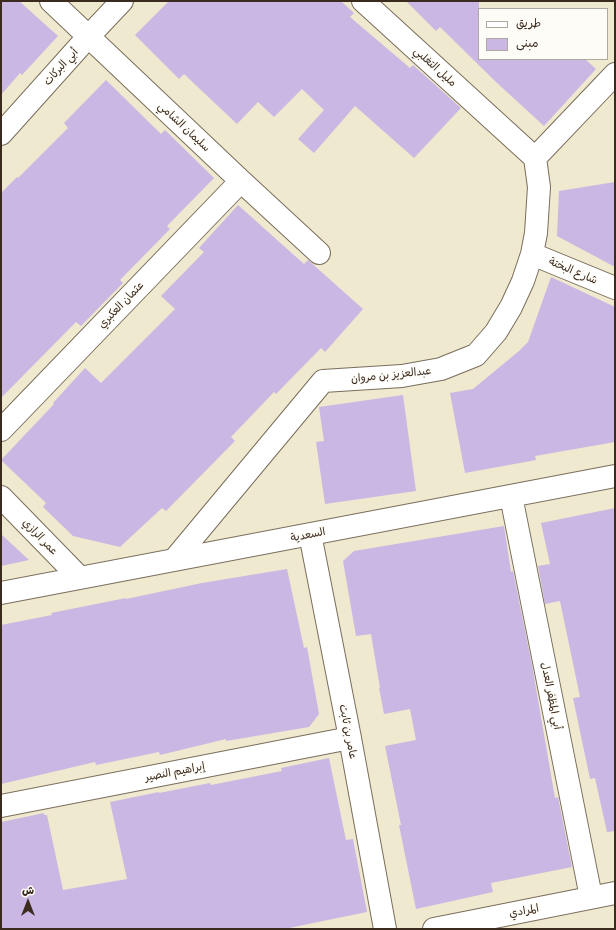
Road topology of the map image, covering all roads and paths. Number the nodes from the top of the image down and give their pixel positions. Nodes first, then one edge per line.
1 (51, 1) edge
2 (122, 1) edge
3 (363, 1) edge
4 (88, 37) junction
5 (615, 74) edge
6 (1, 134) edge
7 (535, 158) junction
8 (240, 181) junction
9 (319, 252) dead end
10 (532, 254) junction
11 (615, 288) edge
12 (1, 430) edge
13 (615, 476) edge
14 (511, 496) junction
15 (1, 497) edge
16 (310, 534) junction
17 (174, 560) junction
18 (80, 578) junction
19 (1, 593) edge
20 (350, 738) junction
21 (1, 806) edge
22 (615, 892) edge
23 (591, 897) junction
24 (385, 929) edge
25 (434, 929) edge

1 - 4 street, سليمان الشامي
2 - 4 street, أبي البركات
3 - 7 street, مليل التغلبي
4 - 6 street, أبي البركات
4 - 8 street, سليمان الشامي
5 - 7 street
7 - 10 street, عبدالعزيز بن مروان
8 - 9 street, سليمان الشامي
8 - 12 street, عثمان العكبري
10 - 11 street, شارع البختة
10 - 17 street, عبدالعزيز بن مروان
13 - 14 street, السعدية
14 - 16 street, السعدية
14 - 23 street, أبي المظفر العدل
15 - 18 street, عمر الرازي
16 - 17 street, السعدية
16 - 20 street, عامر بن ثابت
17 - 18 street, السعدية
18 - 19 street, السعدية
20 - 21 street, إبراهيم النصير
20 - 24 street, عامر بن ثابت
22 - 23 street, المرادي
23 - 25 street, المرادي

